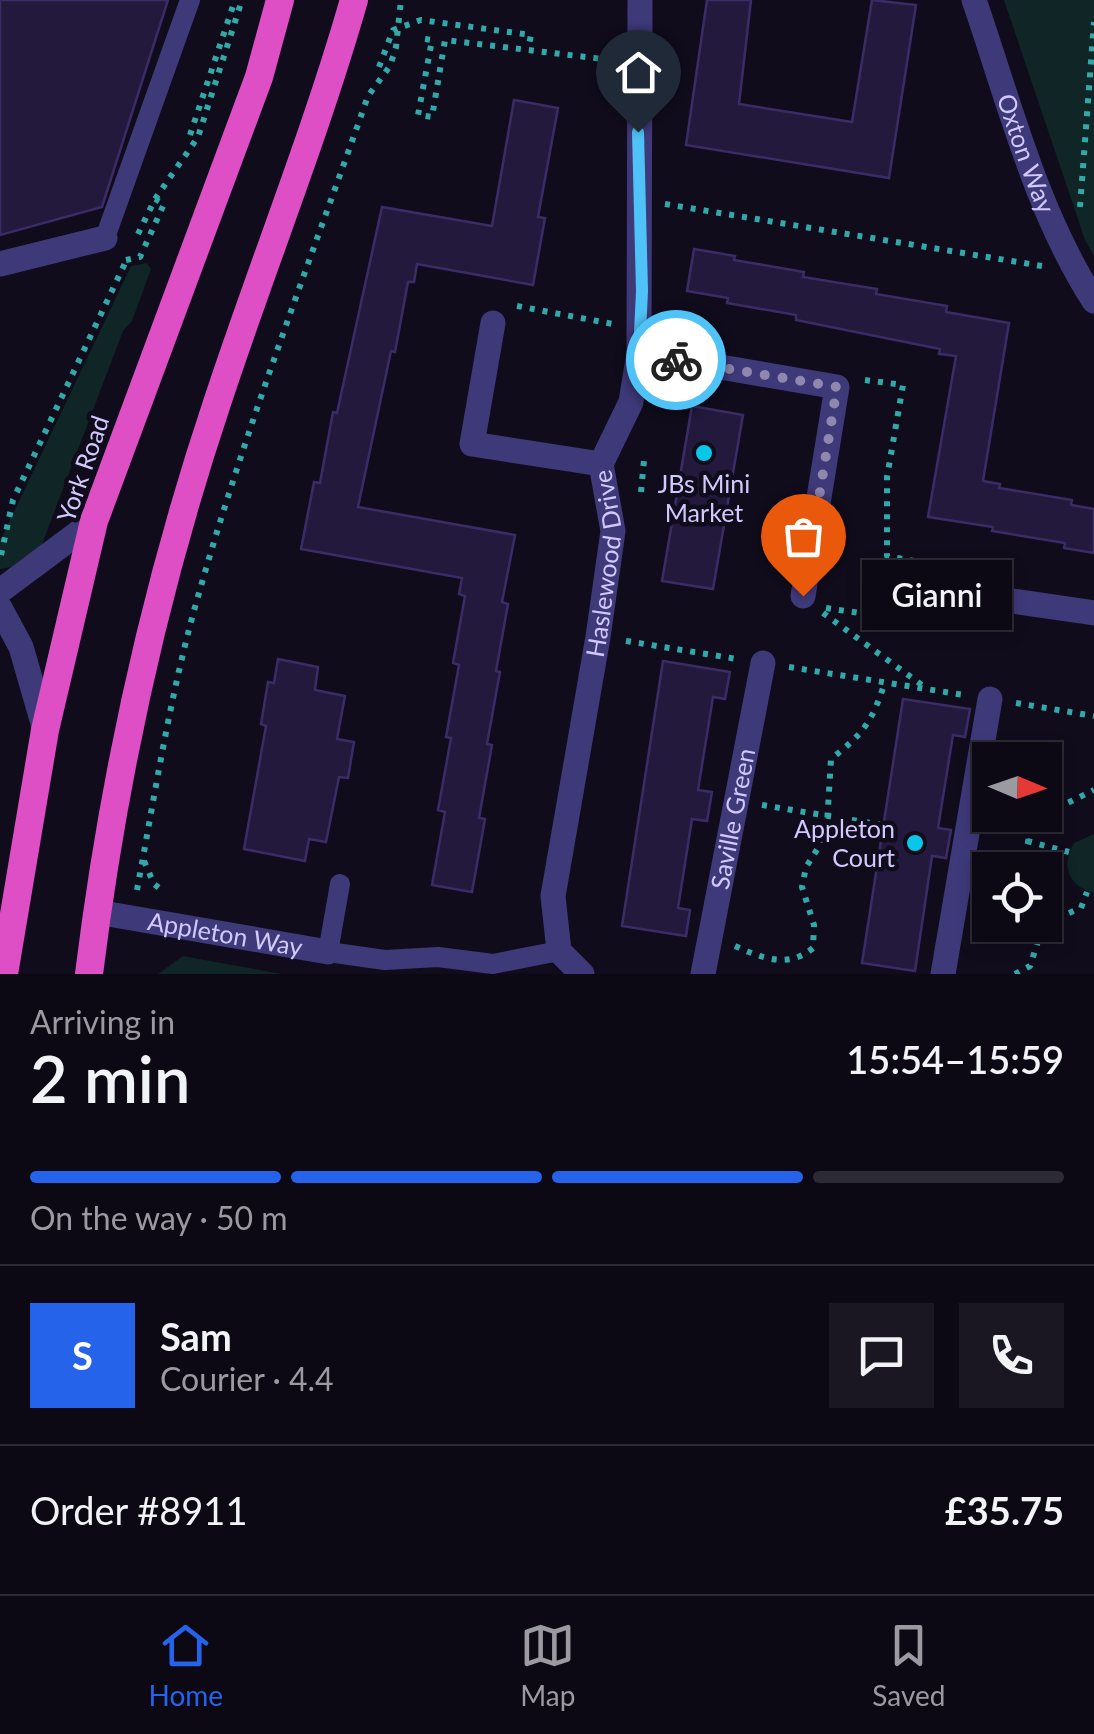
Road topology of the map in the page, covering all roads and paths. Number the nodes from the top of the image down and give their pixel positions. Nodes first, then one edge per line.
1 (190, 0) edge
2 (239, 0) edge
3 (280, 0) edge
4 (354, 0) edge
5 (640, 0) edge
6 (974, 0) edge
7 (400, 3) edge
8 (1094, 22) edge
9 (397, 29) junction
10 (425, 38) dead end
11 (528, 49) junction
12 (638, 64) junction
13 (379, 67) dead end
14 (1091, 101) edge
15 (190, 135) dead end
16 (151, 197) junction
17 (639, 200) junction
18 (1079, 214) dead end
19 (105, 238) joint
20 (140, 257) dead end
21 (0, 264) edge
22 (1075, 271) junction
23 (1094, 301) edge
24 (493, 323) joint
25 (640, 342) junction
26 (837, 387) junction
27 (644, 460) dead end
28 (601, 464) junction
29 (641, 492) dead end
30 (94, 521) junction
31 (0, 561) edge
32 (0, 591) edge
33 (803, 596) junction
34 (998, 600) junction
35 (0, 608) edge
36 (1094, 613) edge
37 (598, 637) junction
38 (763, 663) junction
39 (885, 682) junction
40 (926, 689) junction
41 (990, 699) junction
42 (1094, 716) edge
43 (44, 730) junction
44 (1094, 790) edge
45 (736, 800) junction
46 (1062, 805) edge
47 (828, 816) junction
48 (884, 824) dead end
49 (1031, 832) edge
50 (1027, 841) junction
51 (1026, 852) edge
52 (1069, 852) dead end
53 (142, 859) dead end
54 (340, 884) dead end
55 (1087, 892) dead end
56 (97, 912) junction
57 (1062, 916) edge
58 (710, 936) junction
59 (1036, 942) edge
60 (559, 951) junction
61 (328, 952) junction
62 (4, 974) edge
63 (89, 974) edge
64 (582, 974) edge
65 (703, 974) edge
66 (943, 974) edge
67 (1015, 974) edge

1 - 19 lane
2 - 15 path
2 - 16 path
3 - 30 highway, York Road
4 - 56 highway
5 - 12 street, Haslewood Drive
6 - 22 street, Oxton Way
7 - 9 path
8 - 14 path
9 - 11 path
9 - 13 path
9 - 53 path
10 - 11 path
11 - 12 path
12 - 17 street, Haslewood Drive
14 - 18 path
16 - 20 path
16 - 31 path
17 - 22 path
17 - 25 street, Haslewood Drive
19 - 21 street
22 - 23 street, Oxton Way
24 - 25 path
24 - 28 street
25 - 26 street
25 - 28 street, Haslewood Drive
26 - 33 street
26 - 34 path
27 - 29 path
28 - 37 street, Haslewood Drive
30 - 32 street
30 - 43 highway, York Road
33 - 34 path
33 - 40 path
34 - 36 street
35 - 43 street
37 - 38 path
37 - 60 street, Haslewood Drive
38 - 39 path
38 - 45 street, Saville Green
39 - 40 path
39 - 47 path
40 - 41 path
41 - 42 path
41 - 66 street
43 - 62 highway, York Road
44 - 46 path
45 - 47 path
45 - 58 street, Saville Green
47 - 48 path
47 - 58 path
49 - 50 path
50 - 51 path
50 - 52 path
54 - 61 lane
55 - 57 path
56 - 61 street, Appleton Way
56 - 63 highway
58 - 65 street, Saville Green
59 - 67 path
60 - 61 lane, Appleton Way
60 - 64 street

